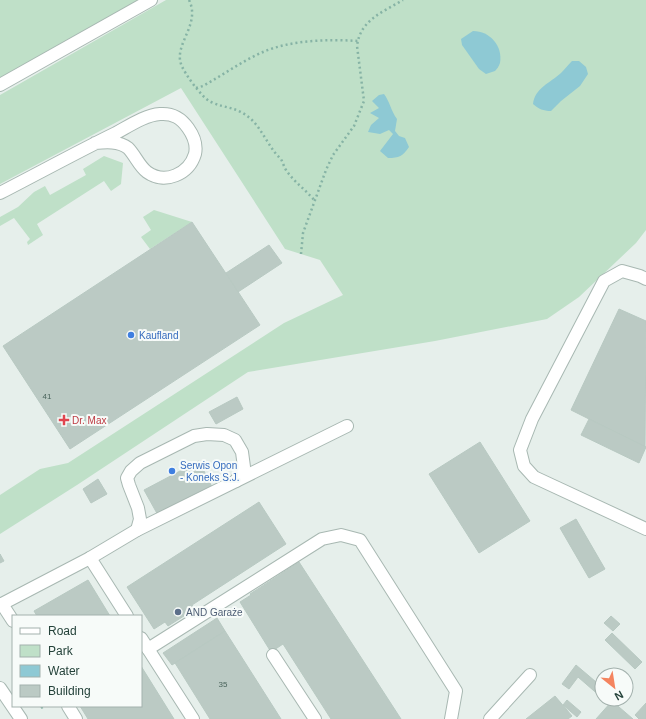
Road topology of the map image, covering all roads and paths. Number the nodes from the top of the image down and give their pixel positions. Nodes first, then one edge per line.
1 (151, 0) edge
2 (189, 0) edge
3 (403, 0) edge
4 (358, 41) junction
5 (0, 85) edge
6 (196, 88) junction
7 (96, 143) junction
8 (0, 193) edge
9 (315, 201) junction
10 (301, 254) dead end
11 (646, 279) edge
12 (347, 426) dead end
13 (236, 481) junction
14 (646, 529) edge
15 (137, 530) junction
16 (90, 558) junction
17 (1, 604) edge
18 (126, 615) edge
19 (12, 620) edge
20 (142, 640) edge
21 (148, 649) junction
22 (273, 655) dead end
23 (530, 675) dead end
24 (0, 688) edge
25 (12, 707) edge
26 (12, 707) edge
27 (69, 707) edge
28 (20, 719) edge
29 (76, 719) edge
30 (193, 719) edge
31 (315, 719) edge
32 (451, 719) edge
33 (490, 719) edge

1 - 5 street
2 - 6 path
3 - 4 path
4 - 6 path
4 - 9 path
6 - 9 path
7 - 7 street
7 - 8 street
9 - 10 path
11 - 14 street
12 - 13 street
13 - 15 street
13 - 15 street
15 - 16 street
16 - 17 street
16 - 18 street
17 - 19 street
20 - 21 street
21 - 30 street
21 - 32 street
22 - 31 street
23 - 33 street
24 - 25 street
26 - 28 street
27 - 29 street

